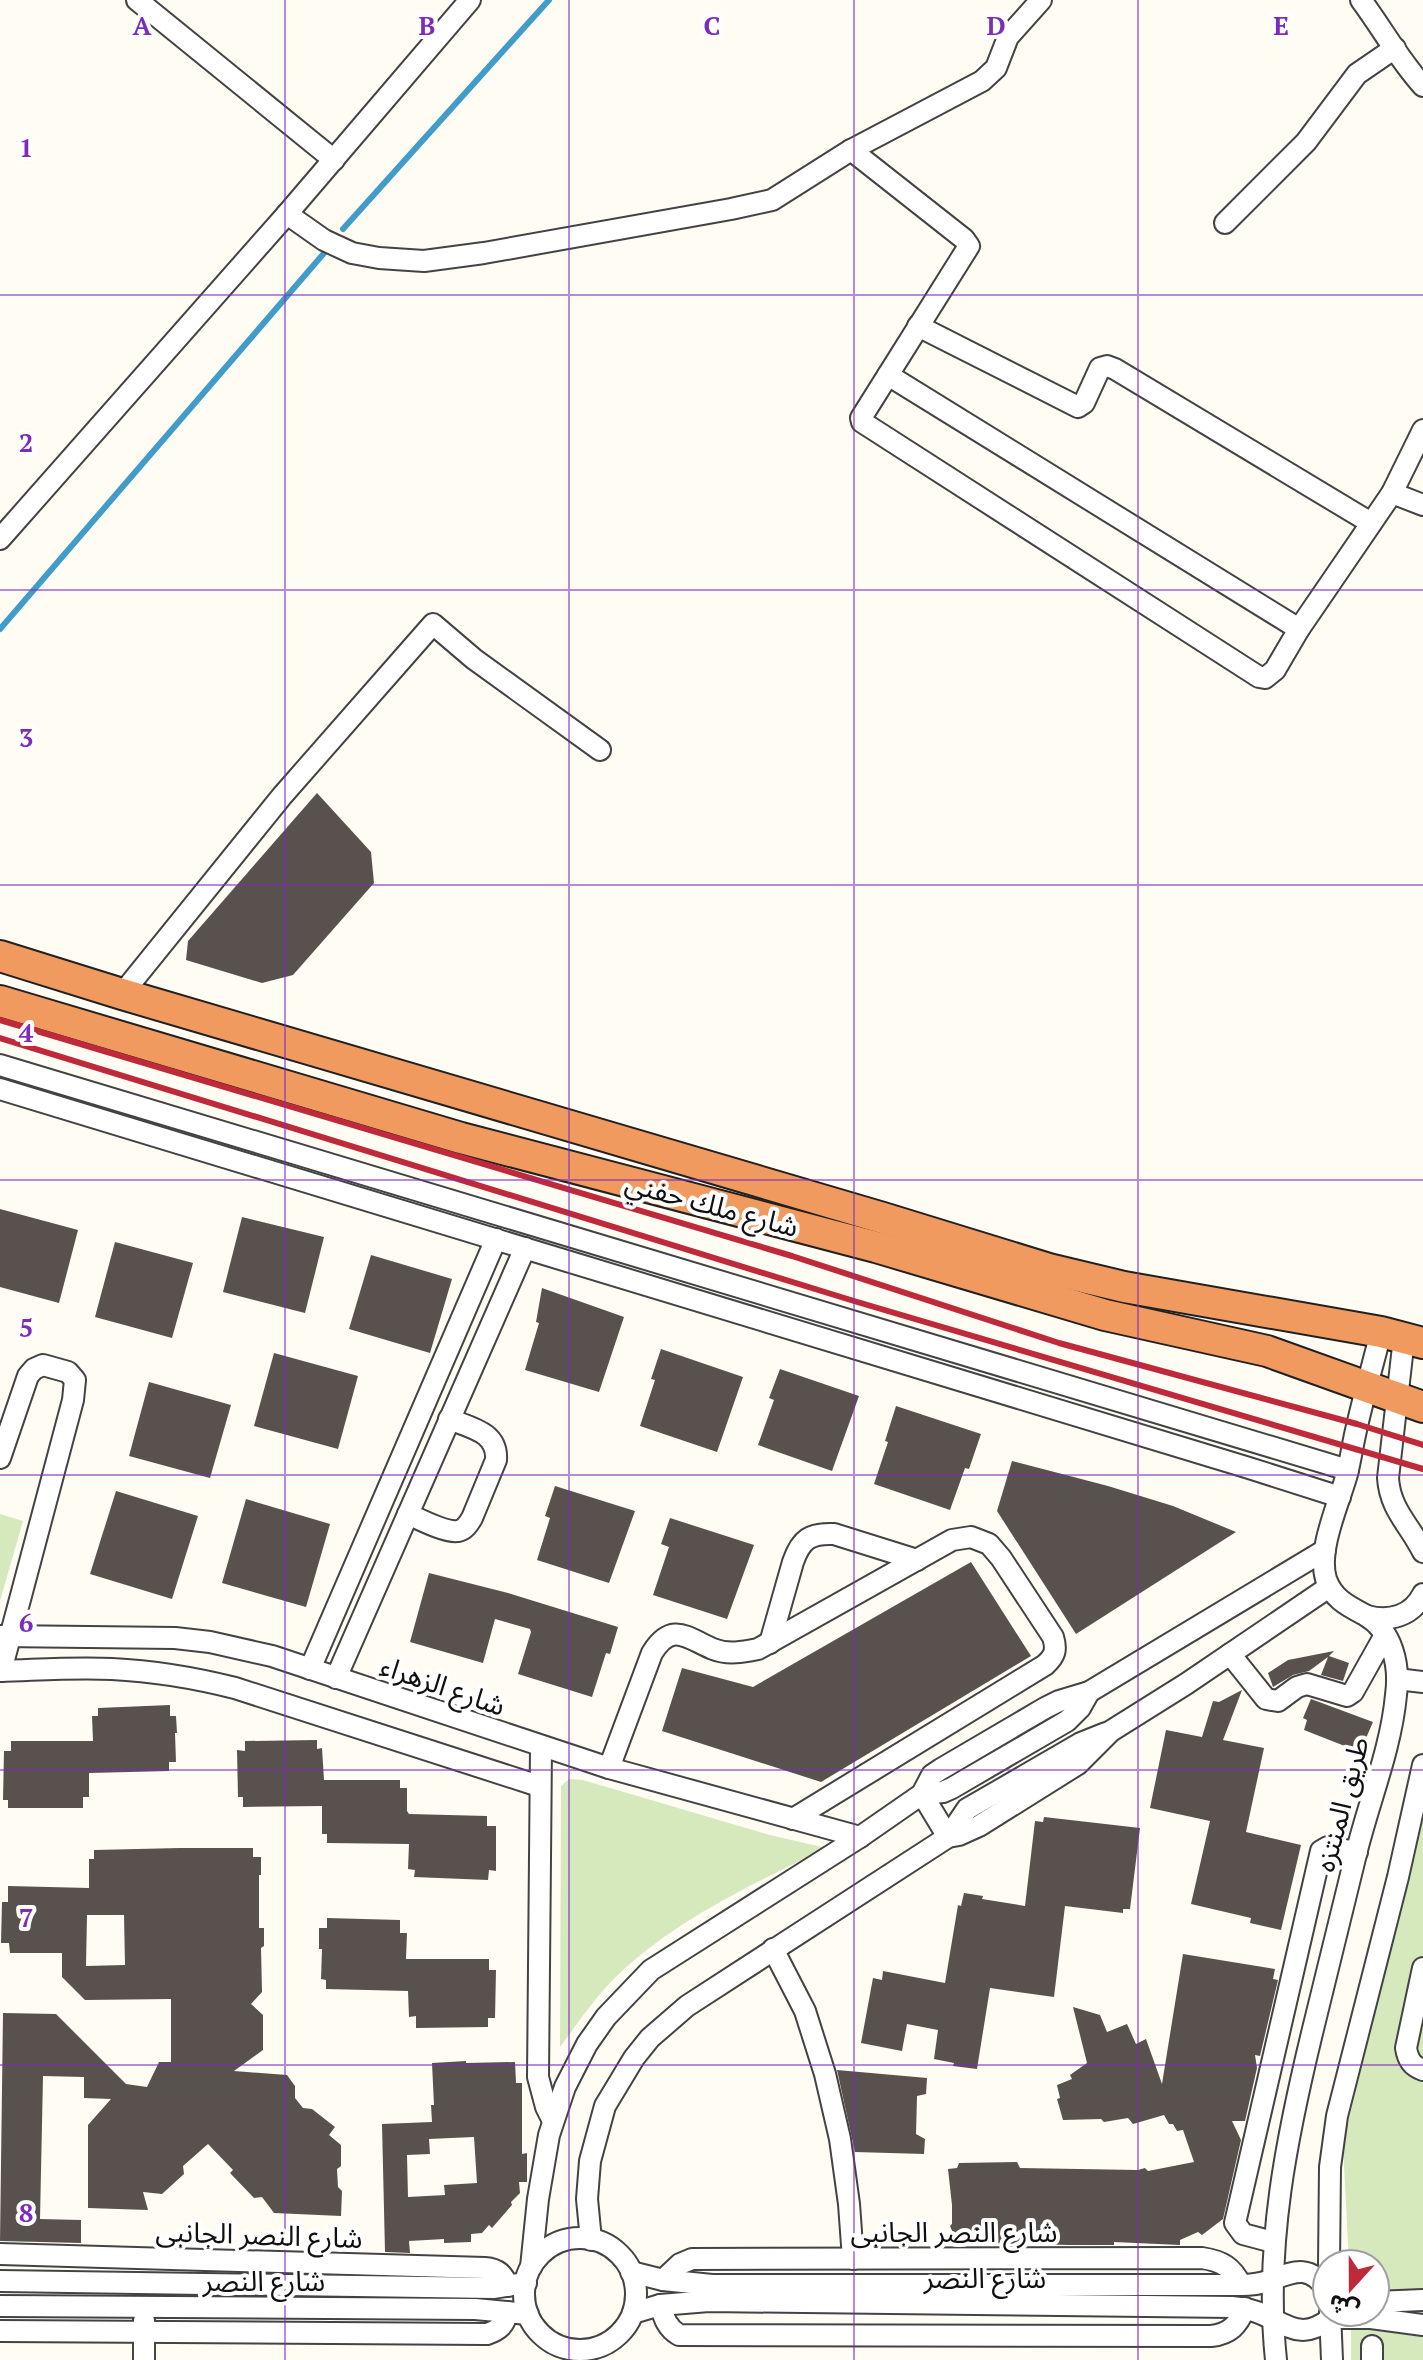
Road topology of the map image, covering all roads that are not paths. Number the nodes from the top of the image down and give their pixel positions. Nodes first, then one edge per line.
1 (137, 0) edge
2 (470, 0) edge
3 (1041, 0) edge
4 (1361, 0) edge
5 (1395, 48) junction
6 (1423, 86) edge
7 (851, 150) junction
8 (334, 160) junction
9 (287, 214) junction
10 (1225, 223) dead end
11 (918, 326) junction
12 (888, 375) junction
13 (1423, 430) edge
14 (1392, 493) junction
15 (1423, 505) edge
16 (1371, 523) junction
17 (0, 539) edge
18 (1299, 629) junction
19 (600, 750) dead end
20 (0, 956) edge
21 (122, 994) junction
22 (0, 1001) edge
23 (0, 1065) edge
24 (0, 1089) edge
25 (880, 1232) junction
26 (496, 1239) junction
27 (525, 1248) junction
28 (1403, 1338) edge
29 (1367, 1386) junction
30 (1409, 1402) edge
31 (449, 1419) junction
32 (0, 1458) edge
33 (1348, 1470) junction
34 (1340, 1497) junction
35 (408, 1514) junction
36 (1325, 1550) junction
37 (1423, 1552) edge
38 (917, 1560) junction
39 (1329, 1587) junction
40 (1423, 1594) edge
41 (1367, 1616) junction
42 (1385, 1635) junction
43 (5, 1636) edge
44 (770, 1643) junction
45 (1230, 1654) junction
46 (310, 1669) junction
47 (0, 1671) edge
48 (336, 1678) junction
49 (1397, 1679) junction
50 (1423, 1682) edge
51 (541, 1748) junction
52 (1423, 1765) edge
53 (609, 1768) junction
54 (539, 1786) junction
55 (922, 1794) junction
56 (793, 1819) junction
57 (860, 1837) junction
58 (948, 1837) junction
59 (1357, 1852) junction
60 (773, 1949) junction
61 (1423, 1968) edge
62 (1423, 2070) edge
63 (553, 2121) junction
64 (591, 2240) junction
65 (1273, 2242) junction
66 (1329, 2248) edge
67 (0, 2254) edge
68 (143, 2259) junction
69 (853, 2259) junction
70 (631, 2272) junction
71 (1311, 2275) edge
72 (522, 2279) junction
73 (663, 2280) junction
74 (1272, 2280) junction
75 (0, 2281) edge
76 (143, 2283) junction
77 (1241, 2285) junction
78 (1423, 2300) edge
79 (1391, 2301) edge
80 (1397, 2301) junction
81 (660, 2305) junction
82 (0, 2306) edge
83 (144, 2307) junction
84 (1245, 2308) junction
85 (517, 2313) junction
86 (633, 2313) junction
87 (1273, 2319) junction
88 (1391, 2321) edge
89 (1396, 2322) junction
90 (1423, 2325) edge
91 (1314, 2328) edge
92 (1331, 2328) edge
93 (0, 2331) edge
94 (144, 2333) junction
95 (577, 2355) edge
96 (144, 2360) edge
97 (1276, 2360) edge
98 (1332, 2360) edge

1 - 8 street
2 - 8 street
3 - 7 street
4 - 5 street
5 - 6 street
5 - 10 street
7 - 9 street
7 - 11 street
8 - 9 street
9 - 17 street
11 - 12 street
11 - 16 street
12 - 18 street
12 - 18 street
13 - 14 street
14 - 15 street
14 - 16 street
16 - 18 street
19 - 21 street
20 - 21 highway, شارع ملك حفني
21 - 25 highway, شارع ملك حفني
22 - 25 highway, شارع ملك حفني
23 - 33 street
24 - 26 street
25 - 28 highway, شارع ملك حفني
25 - 29 highway, شارع ملك حفني
26 - 27 street
26 - 46 street
27 - 31 street
27 - 34 street
28 - 29 street
28 - 30 street
29 - 30 highway, شارع ملك حفني
29 - 33 street
30 - 37 street
31 - 35 street
31 - 35 street
32 - 43 street
33 - 34 street
34 - 36 street
35 - 48 street
36 - 39 street
36 - 55 street
38 - 44 street
38 - 44 street
38 - 56 street
39 - 41 street, طريق المنتزه
39 - 45 street
40 - 41 street
41 - 42 street, طريق المنتزه
42 - 45 street
42 - 49 street, طريق المنتزه
43 - 46 street, شارع الزهراء
43 - 47 street
44 - 53 street
45 - 58 street
46 - 48 street, شارع الزهراء
47 - 54 street
48 - 51 street, شارع الزهراء
49 - 50 street
49 - 59 street, طريق المنتزه
51 - 53 street, شارع الزهراء
51 - 54 street
52 - 66 street
53 - 56 street, شارع الزهراء
54 - 63 street
55 - 57 street
55 - 58 street
56 - 57 street, شارع الزهراء
57 - 63 street
58 - 60 street
59 - 65 street, طريق المنتزه
59 - 65 street
60 - 64 street
60 - 69 street
61 - 62 street
63 - 72 street
64 - 70 street
64 - 72 street
65 - 74 street, طريق المنتزه
67 - 68 street, شارع النصر الجانبى
68 - 72 street, شارع النصر الجانبى
68 - 76 street
69 - 73 street, شارع النصر الجانبى
69 - 77 street, شارع النصر الجانبى
70 - 73 street, شارع النصر
70 - 86 street
71 - 74 street, شارع النصر
72 - 76 street, شارع النصر
72 - 85 street
73 - 77 street, شارع النصر
74 - 77 street, شارع النصر
74 - 87 street, طريق المنتزه
75 - 76 street, شارع النصر
76 - 83 street
78 - 80 street
79 - 80 street
80 - 89 street
81 - 84 street, شارع النصر
81 - 84 street
81 - 86 street, شارع النصر
82 - 83 street, شارع النصر
83 - 85 street, شارع النصر
83 - 94 street
84 - 87 street, شارع النصر
85 - 94 street
85 - 95 street
86 - 95 street
87 - 91 street, شارع النصر
87 - 97 street, طريق المنتزه
88 - 89 street, شارع النصر
89 - 90 street, شارع النصر
92 - 98 street
93 - 94 street
94 - 96 street

